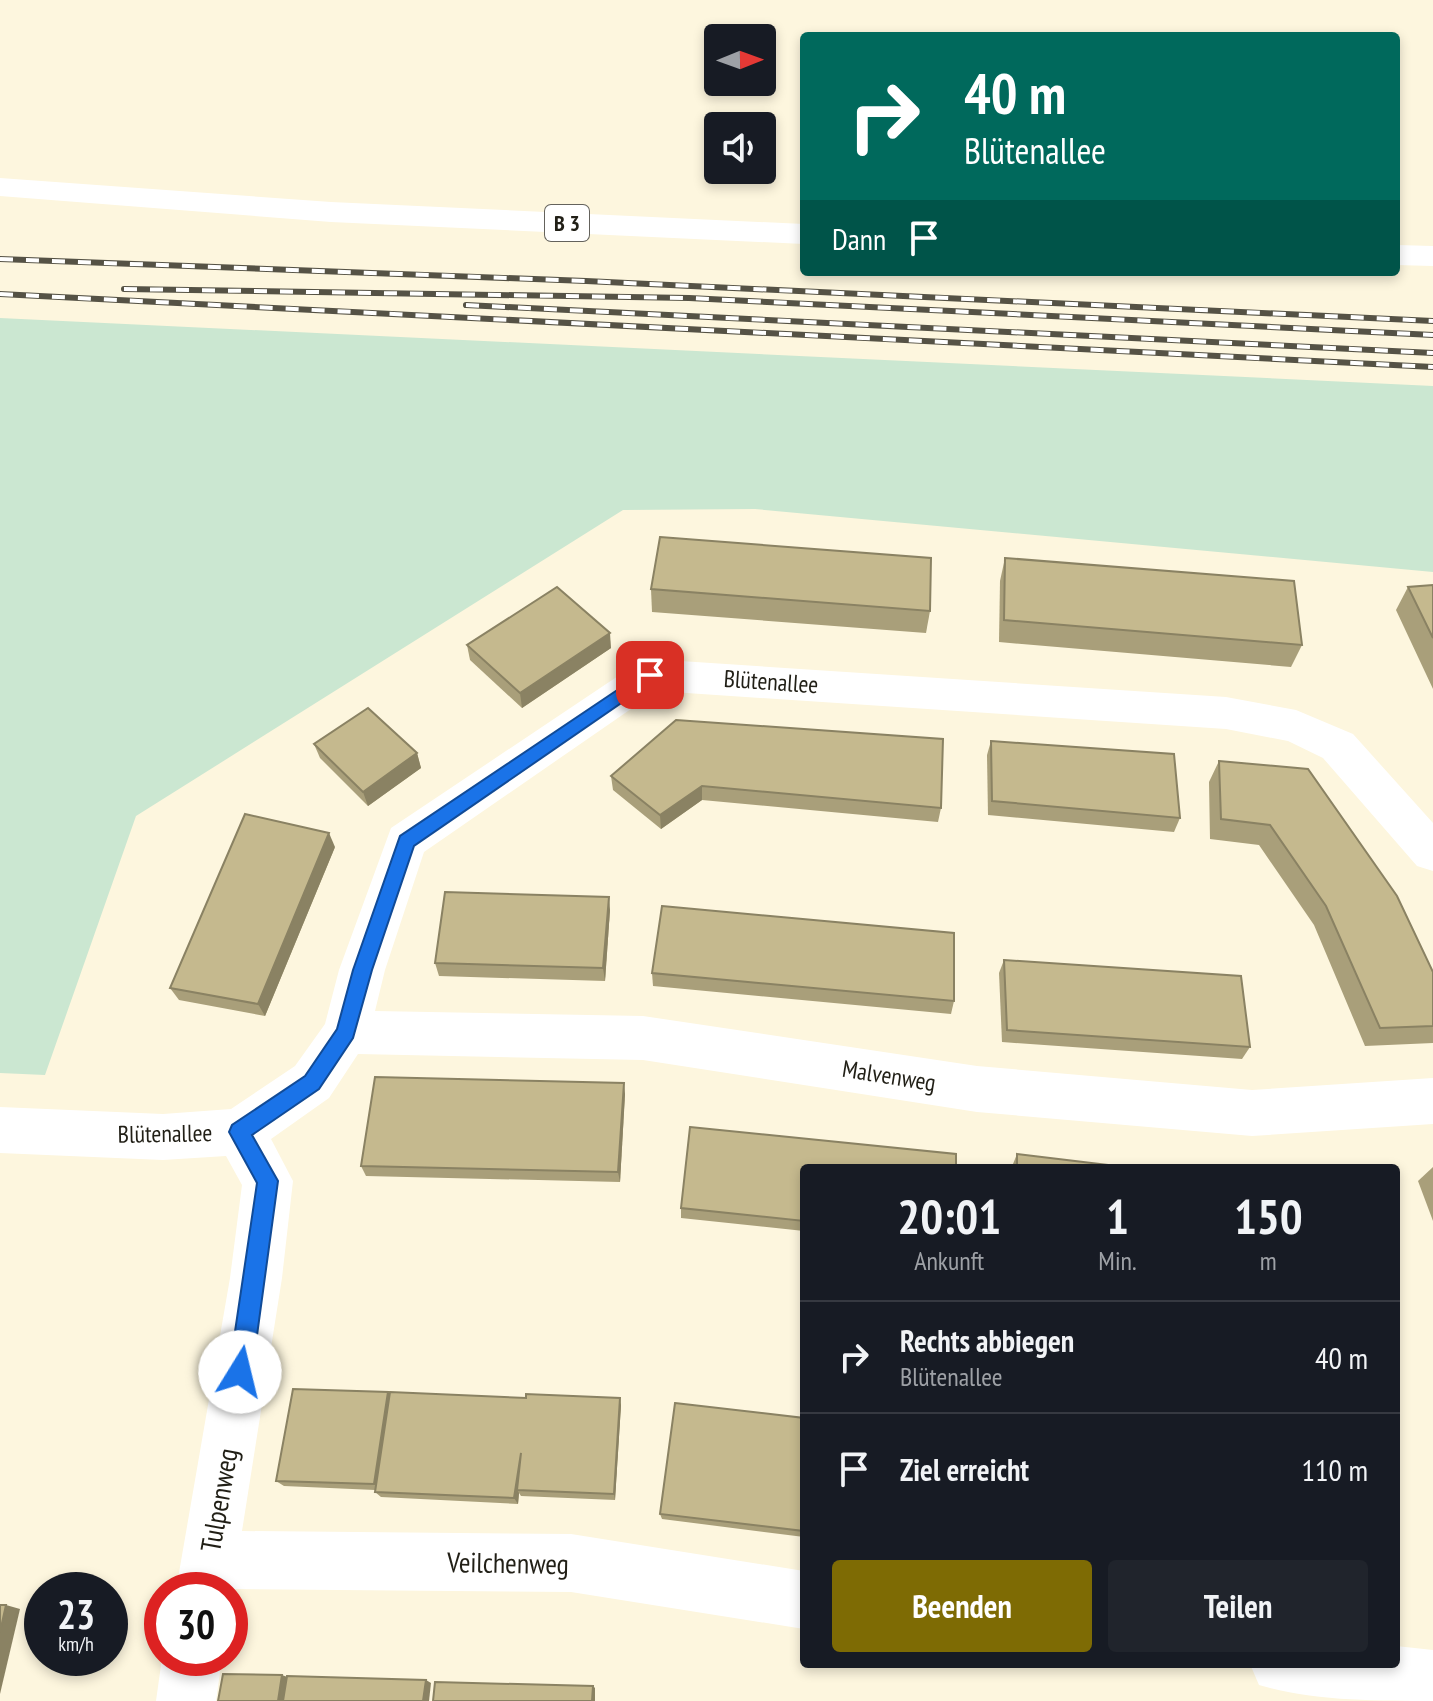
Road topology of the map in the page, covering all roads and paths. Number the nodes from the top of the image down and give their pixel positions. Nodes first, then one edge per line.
1 (0, 187) edge
2 (800, 234) edge
3 (1400, 255) edge
4 (1433, 256) edge
5 (1433, 853) edge
6 (346, 1032) junction
7 (1433, 1101) edge
8 (0, 1130) edge
9 (239, 1132) junction
10 (207, 1572) edge
11 (248, 1574) edge
12 (800, 1599) edge
13 (1318, 1668) edge
14 (189, 1676) edge
15 (1433, 1680) edge
16 (186, 1701) edge

1 - 2 street, B 3
3 - 4 street
5 - 6 street, Blütenallee
6 - 7 street, Malvenweg
6 - 9 street, Blütenallee
8 - 9 street, Blütenallee
9 - 10 street, Tulpenweg
11 - 12 street, Veilchenweg
13 - 15 street
14 - 16 street

